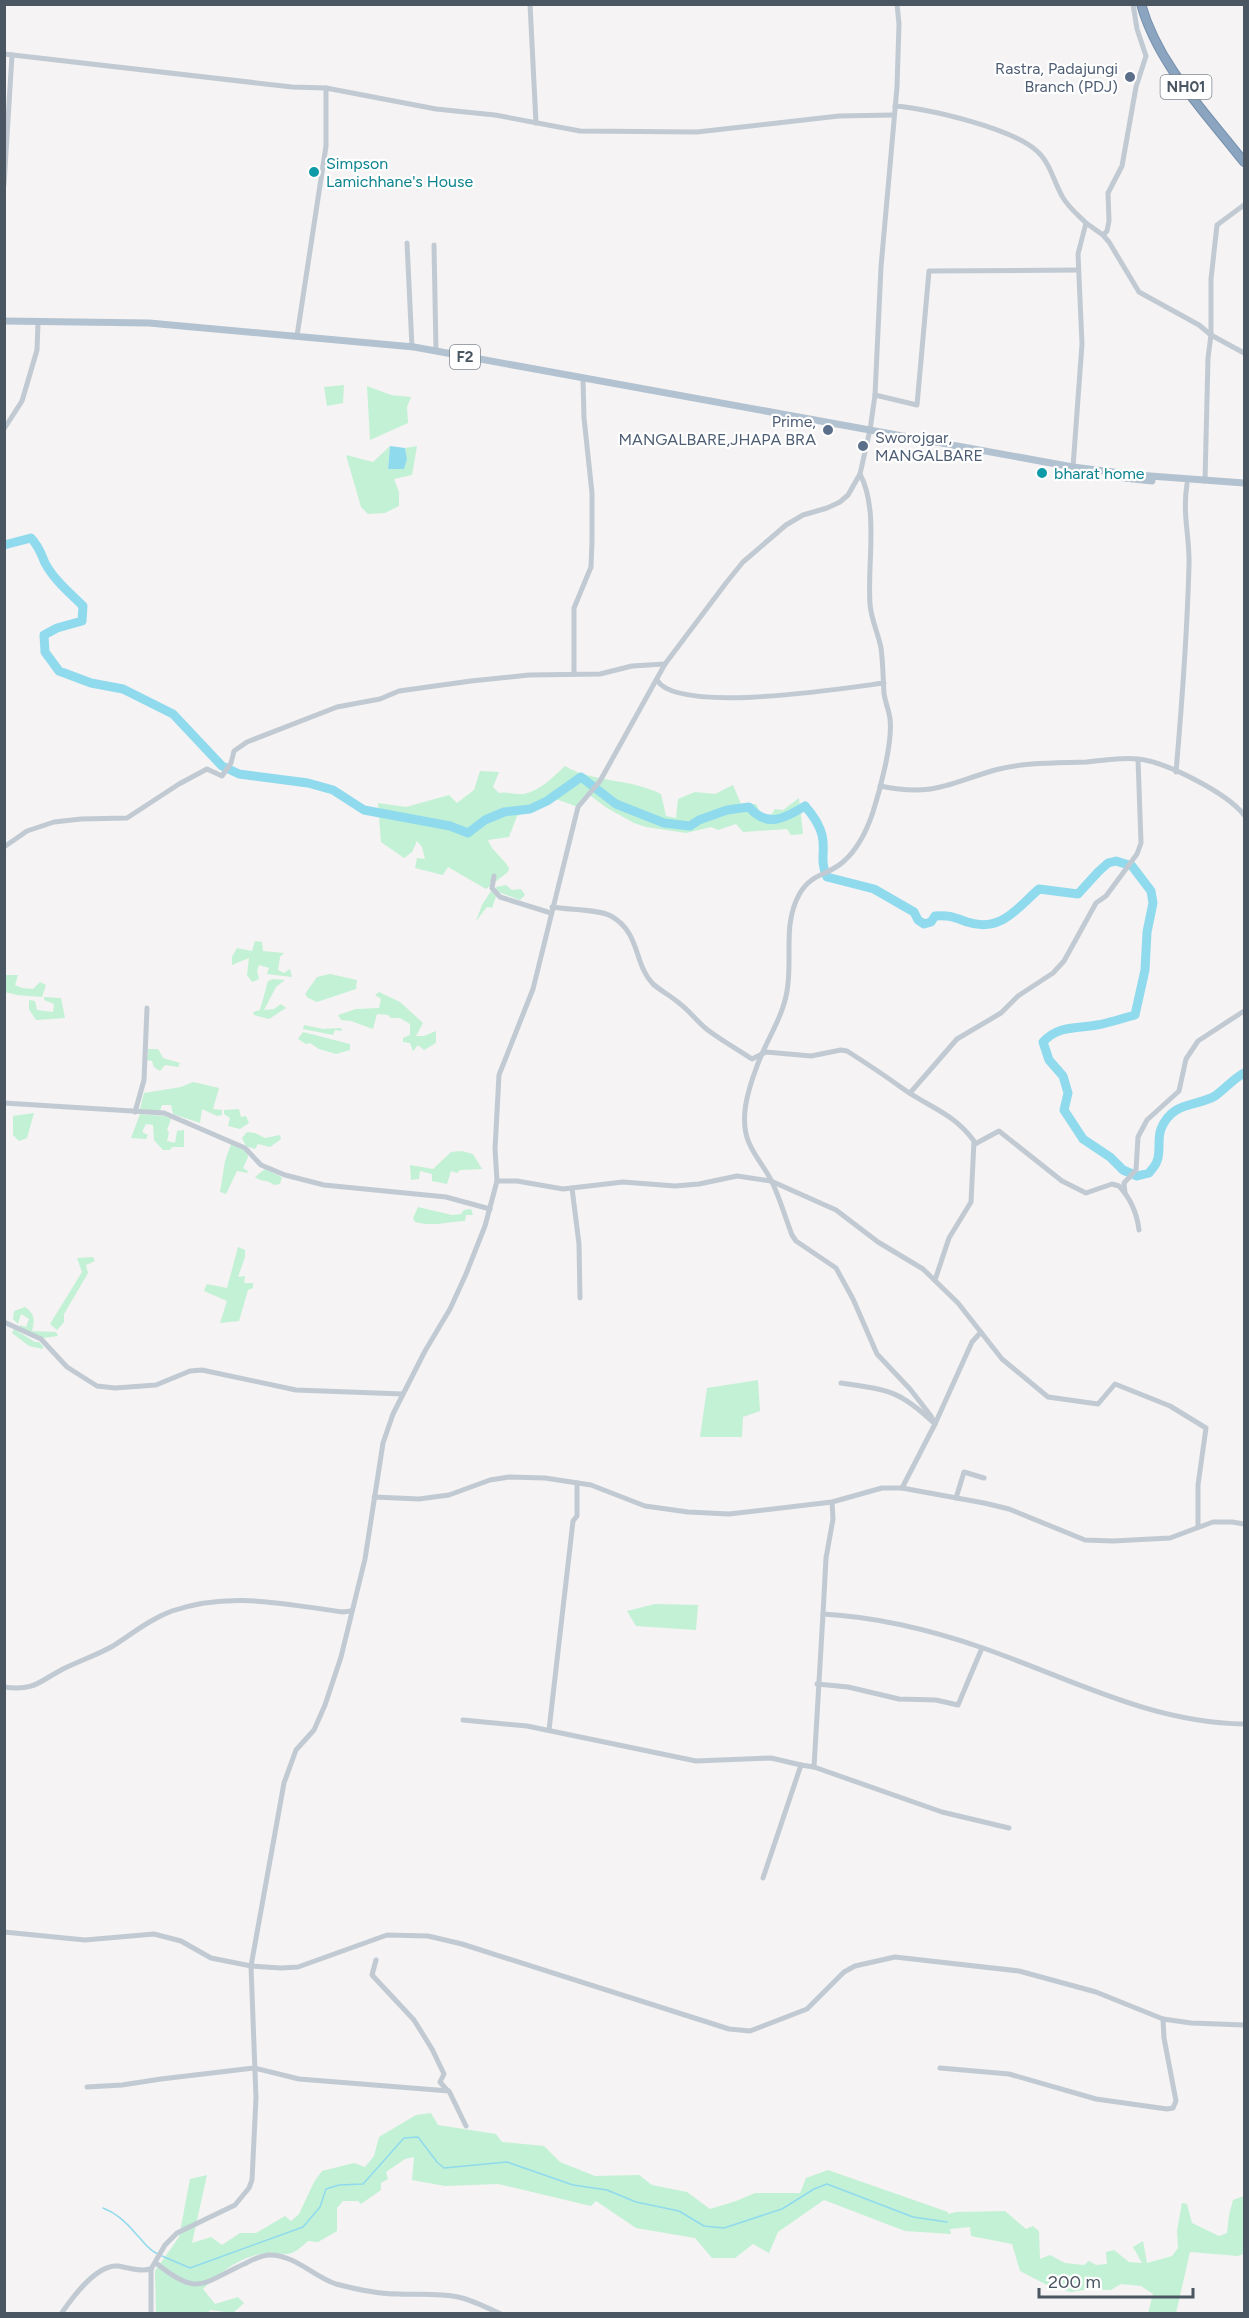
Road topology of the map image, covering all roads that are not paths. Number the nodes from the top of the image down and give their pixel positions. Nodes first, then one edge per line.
1 (530, 4) edge
2 (897, 4) edge
3 (1133, 4) edge
4 (1141, 4) edge
5 (4, 54) edge
6 (12, 55) junction
7 (326, 88) junction
8 (895, 106) junction
9 (894, 115) junction
10 (536, 123) junction
11 (1245, 162) edge
12 (4, 185) edge
13 (1245, 205) edge
14 (1086, 223) junction
15 (1103, 235) junction
16 (407, 243) dead end
17 (434, 246) dead end
18 (1077, 270) junction
19 (4, 321) edge
20 (38, 323) junction
21 (1211, 334) junction
22 (297, 336) junction
23 (412, 347) junction
24 (436, 351) junction
25 (1245, 353) edge
26 (583, 379) junction
27 (875, 394) junction
28 (4, 429) edge
29 (870, 432) junction
30 (1073, 467) junction
31 (860, 474) junction
32 (1205, 481) junction
33 (1187, 484) junction
34 (1245, 486) edge
35 (665, 664) junction
36 (574, 674) junction
37 (657, 680) junction
38 (884, 684) junction
39 (1138, 759) junction
40 (1176, 772) junction
41 (880, 786) junction
42 (1245, 815) edge
43 (4, 847) edge
44 (494, 876) dead end
45 (551, 910) junction
46 (147, 1008) dead end
47 (1245, 1011) edge
48 (760, 1056) junction
49 (910, 1093) junction
50 (4, 1103) edge
51 (135, 1112) junction
52 (975, 1144) junction
53 (771, 1181) junction
54 (497, 1182) junction
55 (572, 1188) junction
56 (1125, 1192) junction
57 (490, 1209) junction
58 (1139, 1230) dead end
59 (935, 1280) junction
60 (580, 1298) dead end
61 (4, 1322) edge
62 (981, 1332) junction
63 (841, 1383) dead end
64 (403, 1394) junction
65 (935, 1424) junction
66 (984, 1478) dead end
67 (577, 1483) junction
68 (902, 1488) junction
69 (374, 1497) junction
70 (956, 1498) junction
71 (832, 1502) junction
72 (1245, 1524) edge
73 (1198, 1526) junction
74 (351, 1611) junction
75 (823, 1614) junction
76 (982, 1648) junction
77 (817, 1684) junction
78 (4, 1687) edge
79 (463, 1720) dead end
80 (1245, 1724) edge
81 (549, 1730) junction
82 (801, 1765) junction
83 (814, 1767) junction
84 (1009, 1828) dead end
85 (763, 1878) dead end
86 (4, 1932) edge
87 (376, 1960) dead end
88 (251, 1966) junction
89 (1163, 2019) junction
90 (1245, 2025) edge
91 (254, 2068) junction
92 (940, 2068) dead end
93 (87, 2086) dead end
94 (449, 2091) junction
95 (466, 2126) dead end
96 (158, 2258) junction
97 (151, 2269) junction
98 (61, 2313) edge
99 (151, 2313) edge
100 (501, 2313) edge

1 - 10 street
2 - 8 street
3 - 15 street
4 - 11 highway, NH01
5 - 6 street
6 - 7 street
6 - 12 street
7 - 10 street
7 - 22 street
8 - 9 street
8 - 14 street
9 - 10 street
9 - 27 street
13 - 21 street
14 - 15 street
14 - 18 street
15 - 21 street
16 - 23 street
17 - 24 street
18 - 27 street
18 - 30 street
19 - 20 main road, F2
20 - 22 main road, F2
20 - 28 street
21 - 25 street
21 - 32 street
22 - 23 main road, F2
23 - 24 main road, F2
24 - 26 main road, F2
26 - 29 main road, F2
26 - 36 street
27 - 29 street
29 - 30 main road, F2
29 - 31 street
29 - 33 main road, F2
30 - 32 main road, F2
31 - 35 street
31 - 38 street
32 - 34 main road, F2
33 - 34 main road, F2
33 - 40 street
35 - 36 street
35 - 37 street
36 - 43 street
37 - 38 street
37 - 45 street
38 - 41 street
39 - 40 street
39 - 41 street
39 - 49 street
40 - 42 street
41 - 48 street
44 - 45 street
45 - 48 street
45 - 54 street
46 - 51 street
47 - 56 street
48 - 49 street
48 - 53 street
49 - 52 street
50 - 51 street
51 - 57 street
52 - 56 street
52 - 59 street
53 - 55 street
53 - 59 street
53 - 65 street
54 - 55 street
54 - 57 street
55 - 60 street
56 - 58 street
57 - 64 street
59 - 62 street
61 - 64 street
62 - 65 street
62 - 73 street
63 - 65 street
64 - 69 street
65 - 68 street
66 - 70 street
67 - 69 street
67 - 71 street
67 - 81 street
68 - 70 street
68 - 71 street
69 - 74 street
70 - 73 street
71 - 75 street
72 - 73 street
74 - 78 street
74 - 88 street
75 - 76 street
75 - 77 street
76 - 77 street
76 - 80 street
77 - 83 street
79 - 81 street
81 - 82 street
82 - 83 street
82 - 85 street
83 - 84 street
86 - 88 street
87 - 94 street
88 - 89 street
88 - 91 street
89 - 90 street
89 - 92 street
91 - 93 street
91 - 94 street
91 - 96 street
94 - 95 street
96 - 97 street
96 - 100 street
97 - 98 street
97 - 99 street

